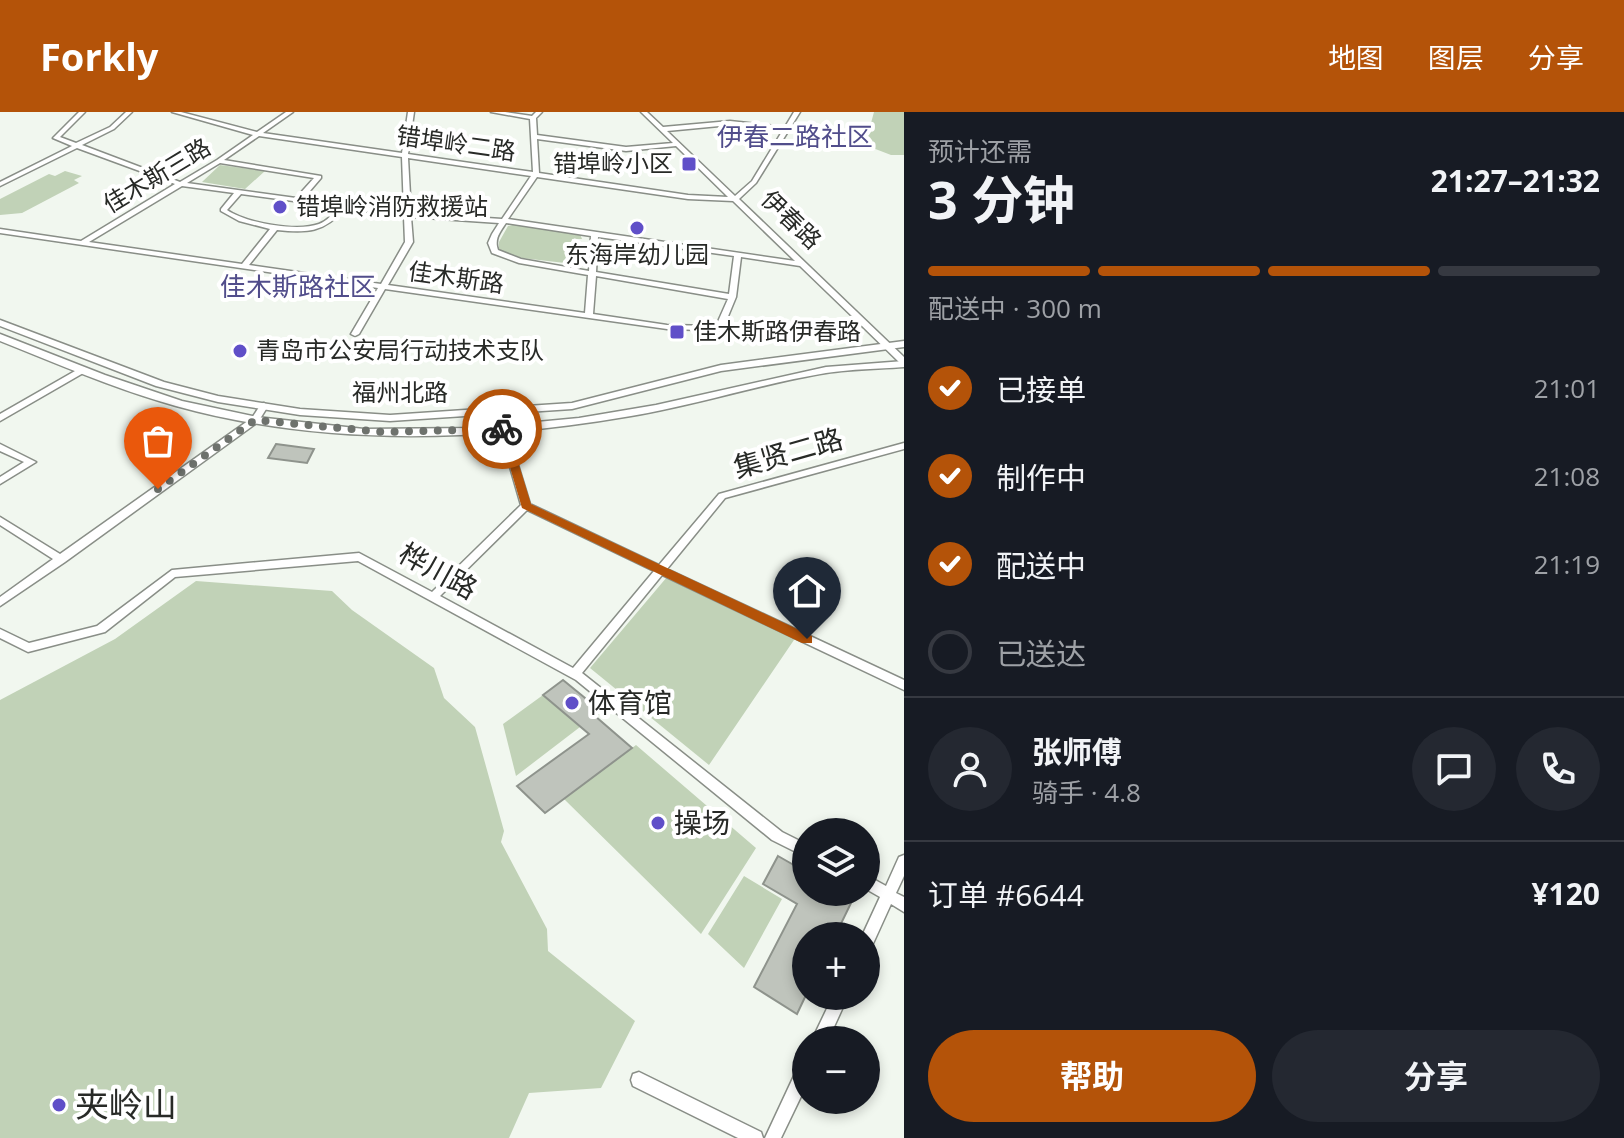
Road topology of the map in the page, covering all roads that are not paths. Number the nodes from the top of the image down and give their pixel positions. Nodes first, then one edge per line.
1 (82, 112) edge
2 (129, 112) edge
3 (175, 112) edge
4 (290, 112) edge
5 (411, 112) edge
6 (494, 112) edge
7 (644, 112) edge
8 (729, 112) edge
9 (797, 112) edge
10 (536, 115) edge
11 (730, 123) junction
12 (664, 129) junction
13 (786, 129) junction
14 (256, 134) junction
15 (535, 137) junction
16 (679, 144) junction
17 (80, 146) junction
18 (405, 155) junction
19 (219, 161) junction
20 (536, 174) junction
21 (0, 184) edge
22 (180, 184) junction
23 (239, 192) junction
24 (735, 199) junction
25 (298, 200) junction
26 (343, 206) junction
27 (408, 215) junction
28 (506, 221) junction
29 (276, 226) junction
30 (0, 231) edge
31 (595, 235) junction
32 (82, 243) junction
33 (737, 257) junction
34 (802, 264) junction
35 (243, 267) junction
36 (592, 272) junction
37 (384, 288) junction
38 (732, 297) junction
39 (589, 317) junction
40 (860, 321) junction
41 (0, 323) edge
42 (719, 329) junction
43 (355, 334) dead end
44 (0, 337) edge
45 (904, 344) edge
46 (885, 346) junction
47 (904, 363) edge
48 (82, 370) junction
49 (264, 406) junction
50 (0, 418) edge
51 (255, 420) junction
52 (503, 429) junction
53 (904, 446) edge
54 (0, 447) edge
55 (0, 481) edge
56 (526, 506) junction
57 (0, 520) edge
58 (61, 559) junction
59 (661, 570) junction
60 (433, 597) junction
61 (0, 602) edge
62 (0, 633) edge
63 (574, 674) junction
64 (904, 685) edge
65 (792, 844) edge
66 (904, 861) edge
67 (880, 888) edge
68 (890, 893) junction
69 (904, 905) edge
70 (876, 922) edge
71 (639, 1080) dead end
72 (792, 1098) edge
73 (755, 1138) edge
74 (773, 1138) edge

1 - 17 street
2 - 17 street
3 - 14 street, 错埠岭二路
4 - 14 street, 佳木斯三路
5 - 18 street
6 - 10 street
7 - 12 street, 伊春路
8 - 11 street
9 - 13 street
10 - 15 street
11 - 12 street
11 - 13 street
12 - 16 street, 伊春路
13 - 24 street
14 - 18 street, 错埠岭二路
14 - 19 street, 佳木斯三路
15 - 16 street
15 - 20 street
16 - 24 street, 伊春路
17 - 21 street
17 - 22 street
18 - 20 street, 错埠岭二路
18 - 27 street
19 - 22 street, 佳木斯三路
19 - 25 street
20 - 24 street, 错埠岭二路
20 - 28 street
22 - 23 street
22 - 32 street, 佳木斯三路
23 - 25 street
23 - 29 street
24 - 34 street, 伊春路
25 - 26 street
26 - 27 street
26 - 29 street
27 - 28 street
27 - 37 street
28 - 31 street
28 - 36 street
29 - 35 street
30 - 32 street, 佳木斯路
31 - 33 street
31 - 36 street
32 - 35 street, 佳木斯路
33 - 34 street
33 - 38 street
34 - 40 street, 伊春路
35 - 37 street, 佳木斯路
36 - 38 street
36 - 39 street
37 - 39 street, 佳木斯路
37 - 43 street
38 - 42 street
39 - 42 street, 佳木斯路
40 - 42 street, 佳木斯路
40 - 46 street, 伊春路
41 - 49 main road, 福州北路
44 - 48 main road, 福州北路
45 - 46 main road, 福州北路
46 - 47 street, 伊春路
46 - 49 main road, 福州北路
47 - 52 main road, 福州北路
48 - 50 street
48 - 51 main road, 福州北路
49 - 51 street
51 - 52 main road, 福州北路
51 - 58 street
52 - 56 street
53 - 59 street, 集贤二路
54 - 55 street
56 - 59 street
56 - 60 street
57 - 58 street
58 - 61 street
59 - 63 street, 集贤二路
59 - 64 street
60 - 62 street, 桦川路
60 - 63 street, 桦川路
63 - 65 street, 桦川路
66 - 68 street
67 - 68 street
68 - 69 street
68 - 70 street
71 - 73 street
72 - 74 street

